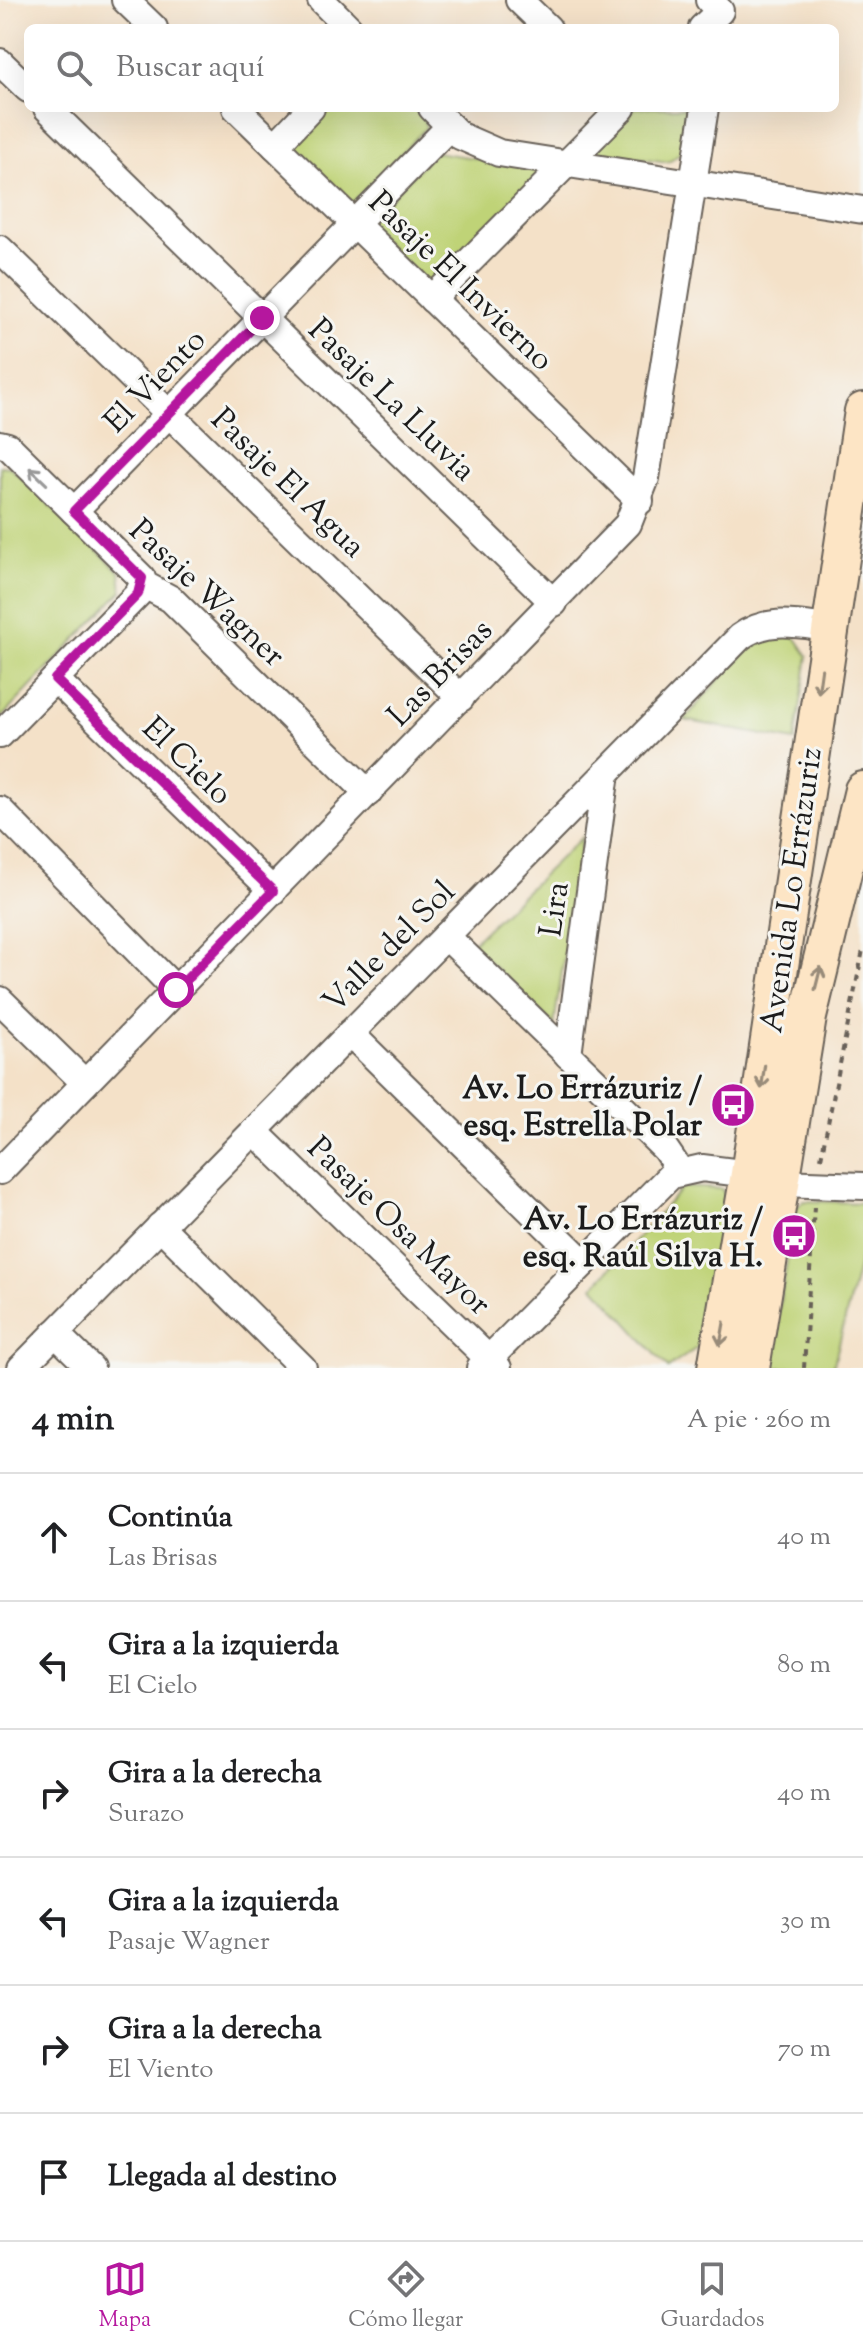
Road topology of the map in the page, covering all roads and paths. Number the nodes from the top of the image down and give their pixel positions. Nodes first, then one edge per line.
1 (125, 0) edge
2 (321, 0) edge
3 (519, 0) edge
4 (150, 24) edge
5 (345, 24) edge
6 (544, 24) edge
7 (0, 62) edge
8 (24, 85) edge
9 (51, 112) edge
10 (240, 112) edge
11 (307, 112) edge
12 (618, 112) edge
13 (704, 112) edge
14 (441, 117) edge
15 (275, 146) junction
16 (566, 164) junction
17 (693, 183) junction
18 (863, 210) edge
19 (355, 223) junction
20 (0, 249) edge
21 (432, 299) junction
22 (262, 318) junction
23 (863, 411) edge
24 (169, 413) junction
25 (0, 444) edge
26 (640, 501) junction
27 (74, 511) junction
28 (143, 584) junction
29 (554, 603) junction
30 (828, 628) junction
31 (55, 679) junction
32 (461, 698) junction
33 (0, 735) edge
34 (606, 773) junction
35 (863, 790) edge
36 (368, 793) junction
37 (0, 810) edge
38 (273, 891) junction
39 (446, 936) junction
40 (176, 990) junction
41 (0, 1000) edge
42 (350, 1033) junction
43 (568, 1055) junction
44 (85, 1083) junction
45 (254, 1131) junction
46 (0, 1171) edge
47 (680, 1171) junction
48 (765, 1178) junction
49 (863, 1186) edge
50 (160, 1226) junction
51 (584, 1263) junction
52 (55, 1333) junction
53 (489, 1365) edge
54 (21, 1368) edge
55 (91, 1368) edge
56 (303, 1368) edge
57 (716, 1368) edge
58 (751, 1368) edge

1 - 4 street
2 - 5 street
3 - 6 street
7 - 8 street
9 - 22 street, Pasaje La Lluvia
10 - 15 street, Pasaje El Invierno
11 - 15 street
12 - 16 street
13 - 17 street, Las Brisas
14 - 16 street
14 - 19 street, El Viento
15 - 19 street, Pasaje El Invierno
16 - 17 street
16 - 21 street
17 - 18 street
17 - 26 street, Las Brisas
19 - 21 street, Pasaje El Invierno
19 - 22 street, El Viento
20 - 24 street, Pasaje El Agua
21 - 26 street, Pasaje El Invierno
22 - 24 street, El Viento
22 - 29 street, Pasaje La Lluvia
23 - 30 main road, Avenida Lo Errázuriz
24 - 27 street, El Viento
24 - 32 street, Pasaje El Agua
27 -> 25 street, Pasaje Wagner
26 - 29 street, Las Brisas
27 - 28 street, Pasaje Wagner
28 - 31 street
28 - 36 street, Pasaje Wagner
29 - 32 street, Las Brisas
30 - 34 street, Valle del Sol
30 -> 48 main road, Avenida Lo Errázuriz
31 - 33 street
31 - 38 street, El Cielo
32 - 36 street, Las Brisas
34 - 39 street, Valle del Sol
34 - 43 street, Lira
48 -> 35 main road, Avenida Lo Errázuriz
36 - 38 street, Las Brisas
37 - 40 street
38 - 40 street, Las Brisas
39 - 42 street, Valle del Sol
39 - 43 street
40 - 44 street, Las Brisas
41 - 44 street
42 - 45 street, Valle del Sol
42 - 51 street
43 - 47 street
44 - 46 street, Las Brisas
45 - 50 street, Valle del Sol
45 - 53 street, Pasaje Osa Mayor
47 - 48 street
47 - 51 street
48 - 49 street
48 -> 57 main road, Avenida Lo Errázuriz
48 - 58 main road, Avenida Lo Errázuriz
50 - 52 street, Valle del Sol
50 - 56 street
51 - 53 street
52 - 54 street, Valle del Sol
52 - 55 street

